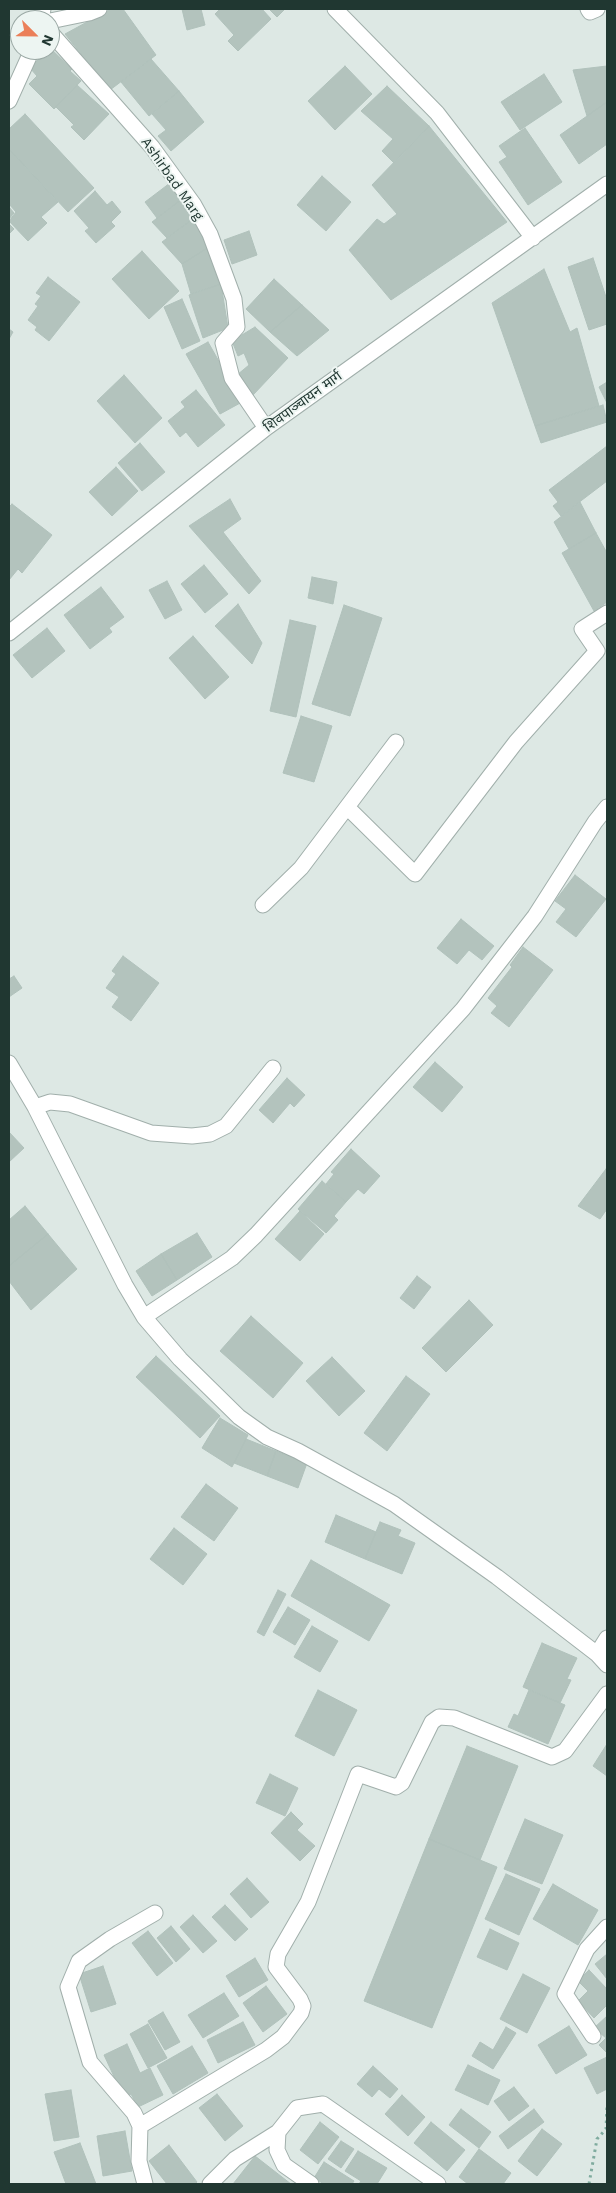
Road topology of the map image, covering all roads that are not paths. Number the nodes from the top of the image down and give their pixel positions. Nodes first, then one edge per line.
1 (99, 9) edge
2 (335, 9) edge
3 (60, 19) edge
4 (60, 43) edge
5 (27, 60) edge
6 (9, 101) edge
7 (607, 184) edge
8 (533, 238) junction
9 (266, 428) junction
10 (607, 613) edge
11 (9, 633) edge
12 (396, 742) dead end
13 (347, 807) junction
14 (607, 807) edge
15 (263, 905) dead end
16 (9, 1063) edge
17 (273, 1068) dead end
18 (35, 1107) junction
19 (144, 1316) junction
20 (607, 1638) edge
21 (602, 1660) edge
22 (607, 1694) edge
23 (155, 1914) dead end
24 (607, 1927) edge
25 (593, 2036) dead end
26 (140, 2126) junction
27 (278, 2132) junction
28 (145, 2184) edge
29 (210, 2184) edge
30 (311, 2184) edge
31 (438, 2184) edge

1 - 3 street
2 - 8 street
4 - 9 street, Ashirbad Marg
5 - 6 street
7 - 8 street, शिवपाञ्चायन मार्ग
8 - 9 street, शिवपाञ्चायन मार्ग
9 - 11 street, शिवपाञ्चायन मार्ग
10 - 13 street
12 - 13 street
13 - 15 street
14 - 19 street
16 - 18 street
17 - 18 street
18 - 19 street
19 - 21 street
20 - 21 street
22 - 26 street
23 - 26 street
24 - 25 street
26 - 28 street
27 - 29 street
27 - 30 street
27 - 31 street

